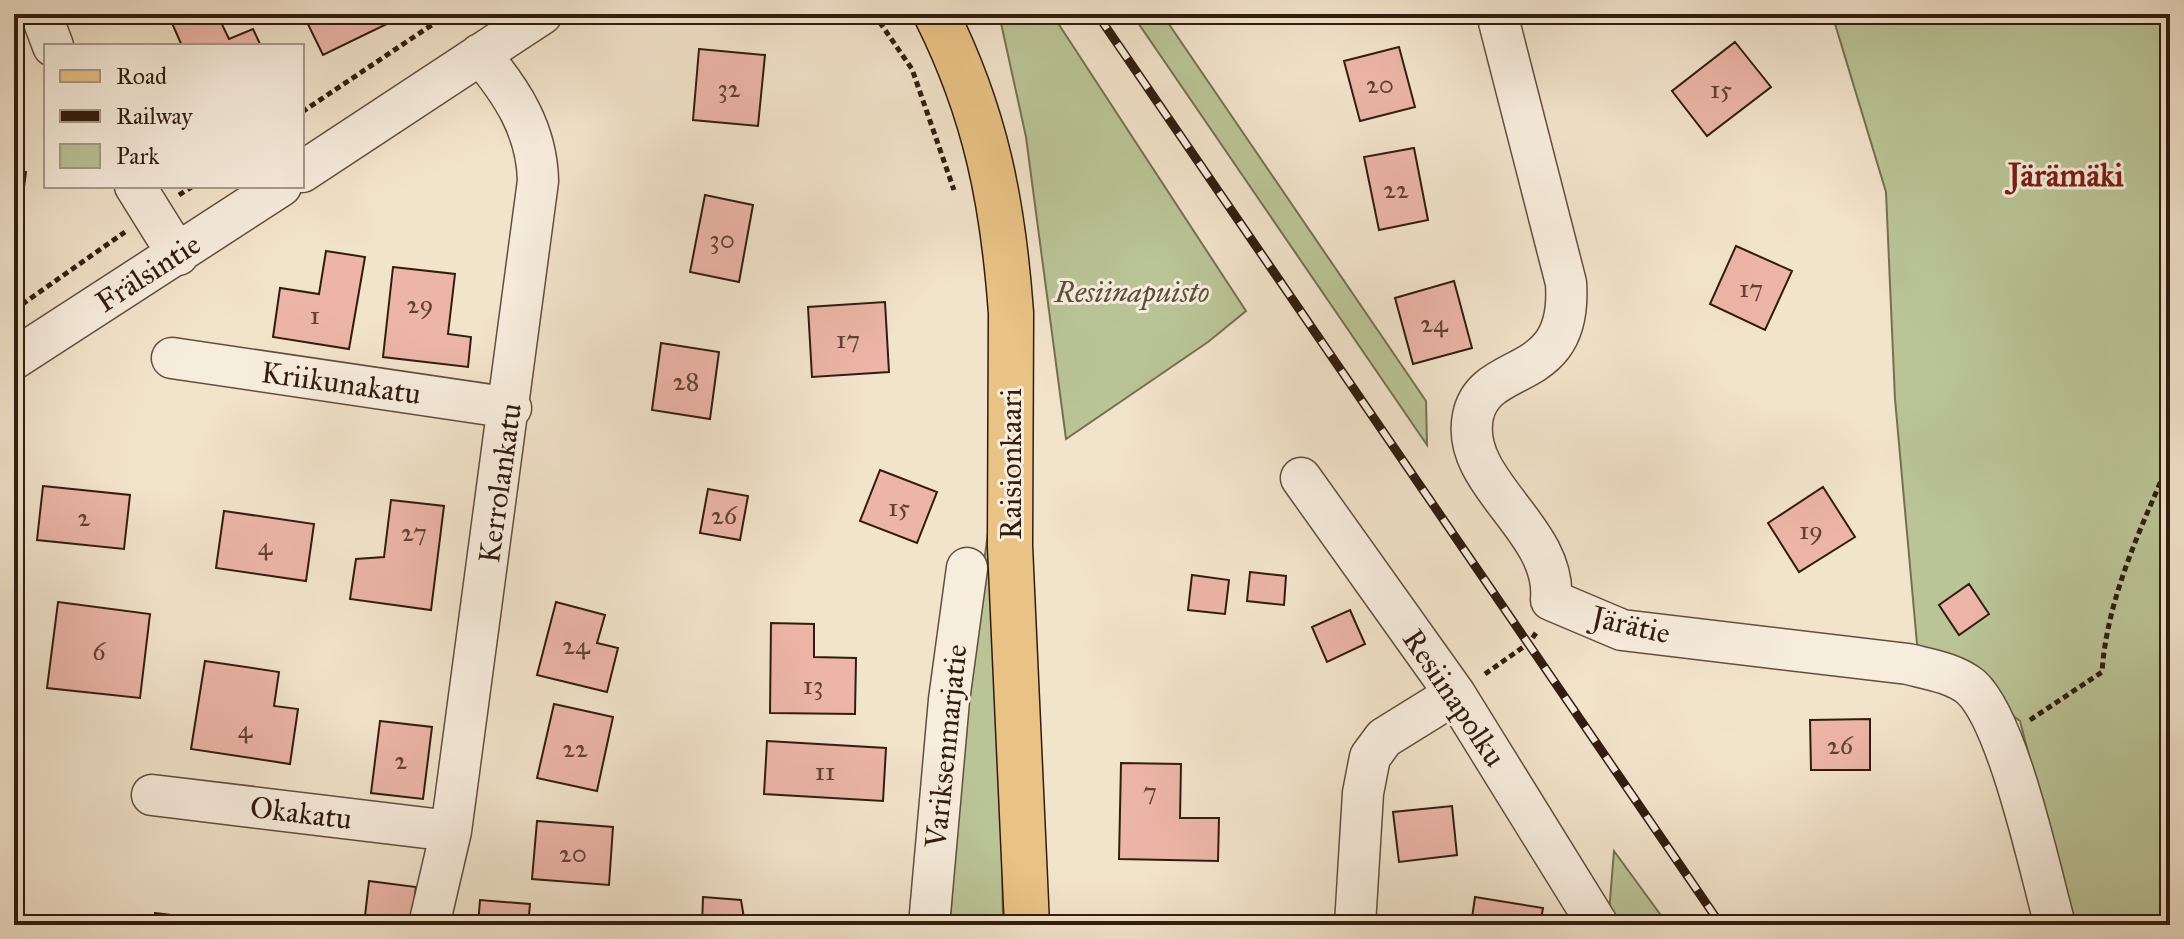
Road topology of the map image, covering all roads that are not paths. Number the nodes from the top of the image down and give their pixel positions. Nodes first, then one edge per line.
1 (41, 14) edge
2 (542, 14) edge
3 (936, 14) edge
4 (1497, 14) edge
5 (52, 44) edge
6 (480, 54) junction
7 (304, 171) edge
8 (278, 188) edge
9 (143, 200) edge
10 (178, 255) junction
11 (172, 358) dead end
12 (14, 359) edge
13 (511, 408) junction
14 (1301, 478) dead end
15 (967, 568) dead end
16 (1455, 694) junction
17 (152, 795) dead end
18 (451, 831) junction
19 (429, 925) edge
20 (929, 925) edge
21 (1027, 925) edge
22 (1355, 925) edge
23 (1598, 925) edge
24 (2055, 925) edge

1 - 5 street
2 - 6 street
3 - 21 main road, Raisionkaari
4 - 24 street, Järätie
6 - 7 street
6 - 13 street, Kerrolankatu
8 - 10 street, Frälsintie
9 - 10 street
10 - 12 street, Frälsintie
11 - 13 street, Kriikunakatu
13 - 18 street, Kerrolankatu
14 - 16 street, Resiinapolku
15 - 20 street, Variksenmarjatie
16 - 22 street
16 - 23 street, Resiinapolku
17 - 18 street, Okakatu
18 - 19 street, Kerrolankatu

